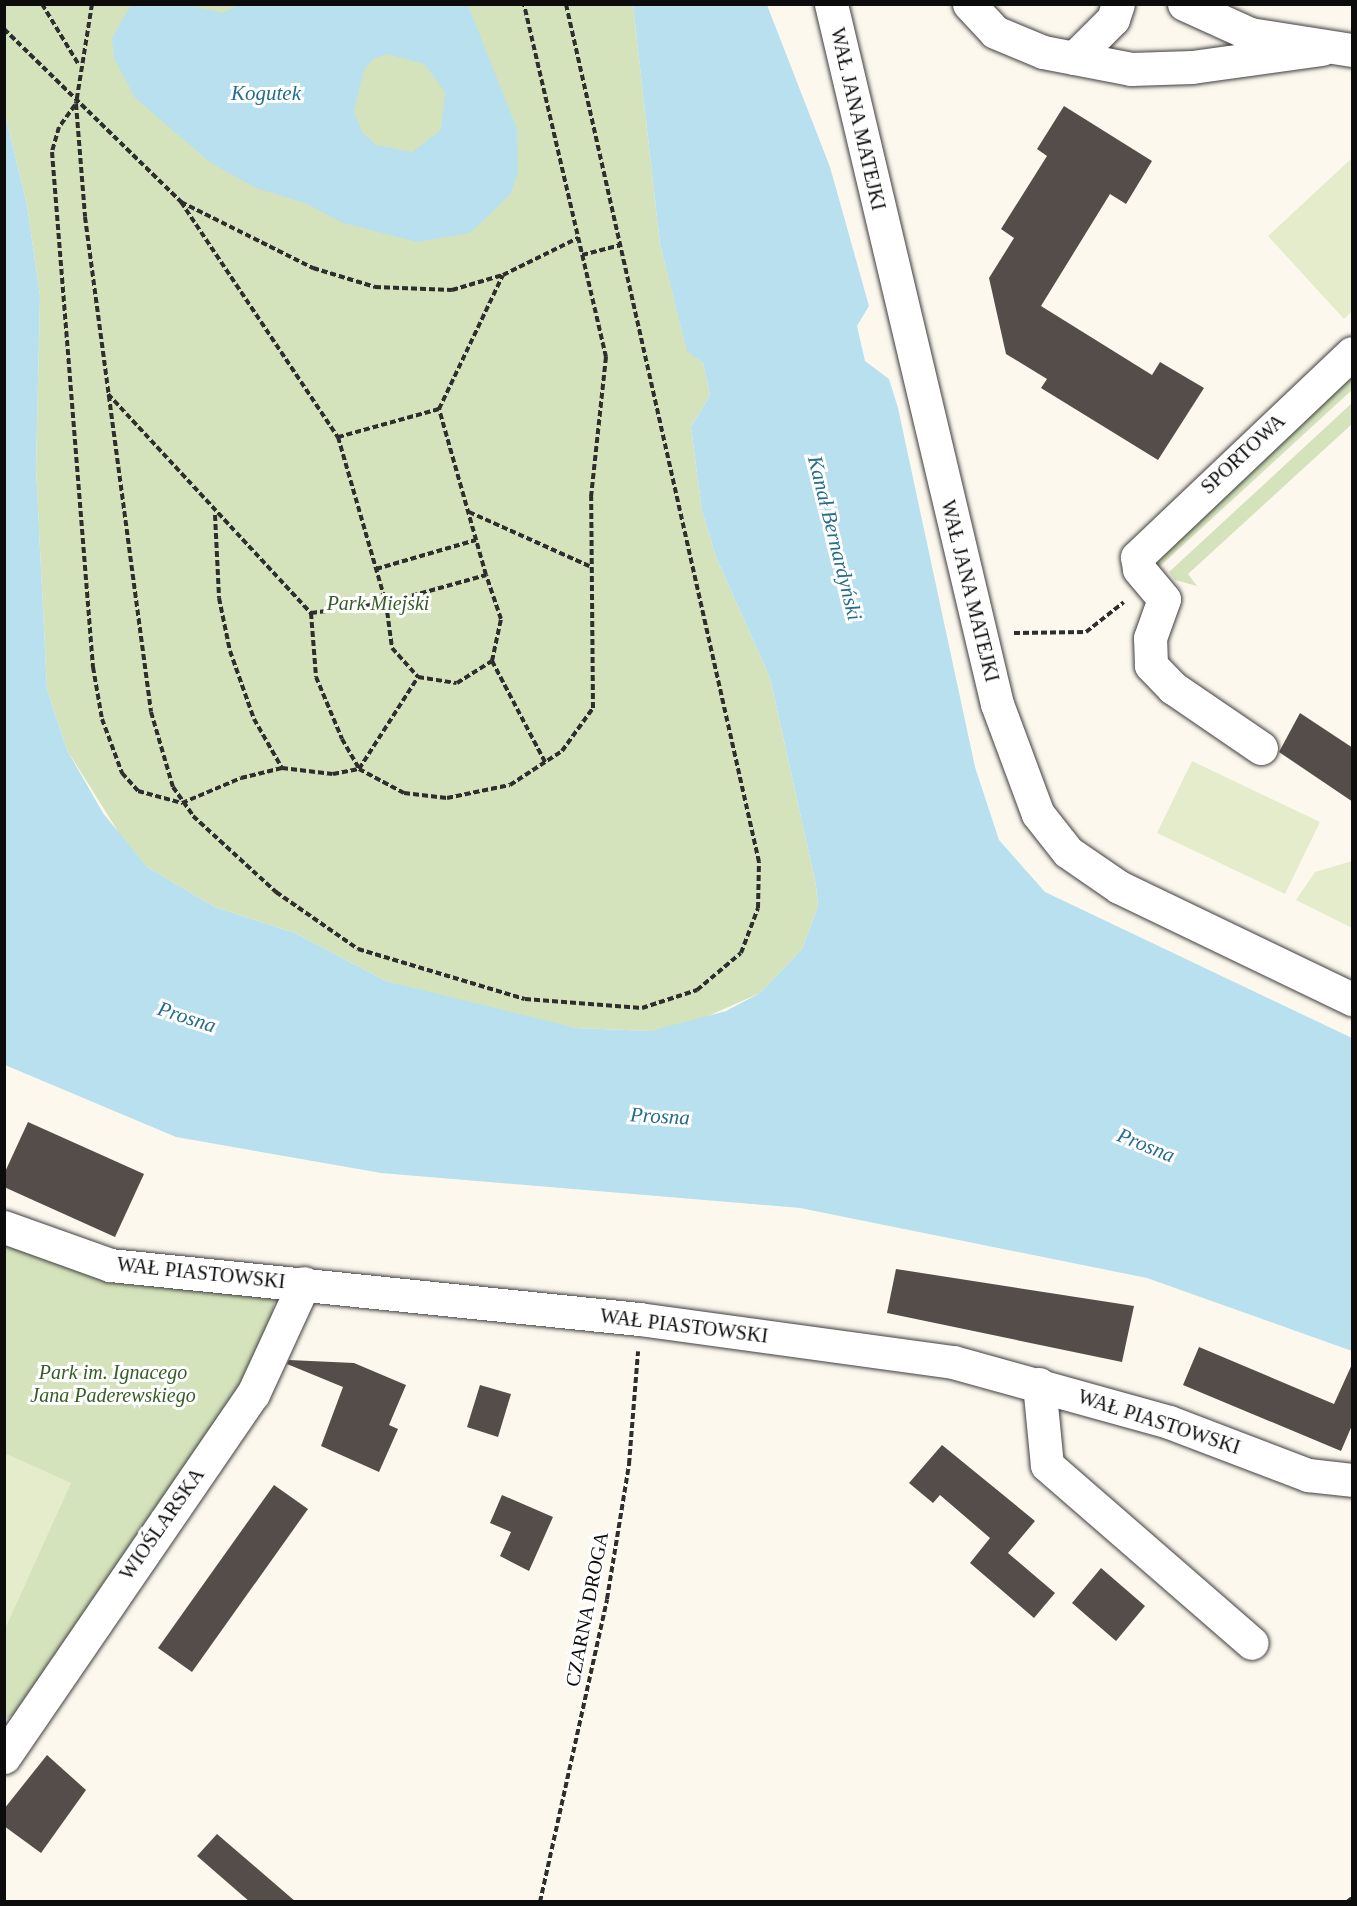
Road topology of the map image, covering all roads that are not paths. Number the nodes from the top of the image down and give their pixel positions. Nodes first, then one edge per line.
1 (831, 4) edge
2 (969, 4) edge
3 (1118, 4) edge
4 (1184, 4) edge
5 (1337, 50) edge
6 (1074, 58) junction
7 (1353, 353) edge
8 (1261, 748) dead end
9 (1353, 999) edge
10 (4, 1227) edge
11 (304, 1283) junction
12 (1039, 1384) junction
13 (1353, 1480) edge
14 (1252, 1643) dead end
15 (6, 1753) edge

1 - 9 street, WAŁ JANA MATEJKI
2 - 6 street
3 - 6 street
4 - 5 street
5 - 6 street
7 - 8 street, SPORTOWA
10 - 11 street, WAŁ PIASTOWSKI
11 - 12 street, WAŁ PIASTOWSKI
11 - 15 street, WIOŚLARSKA
12 - 13 street, WAŁ PIASTOWSKI
12 - 14 street

